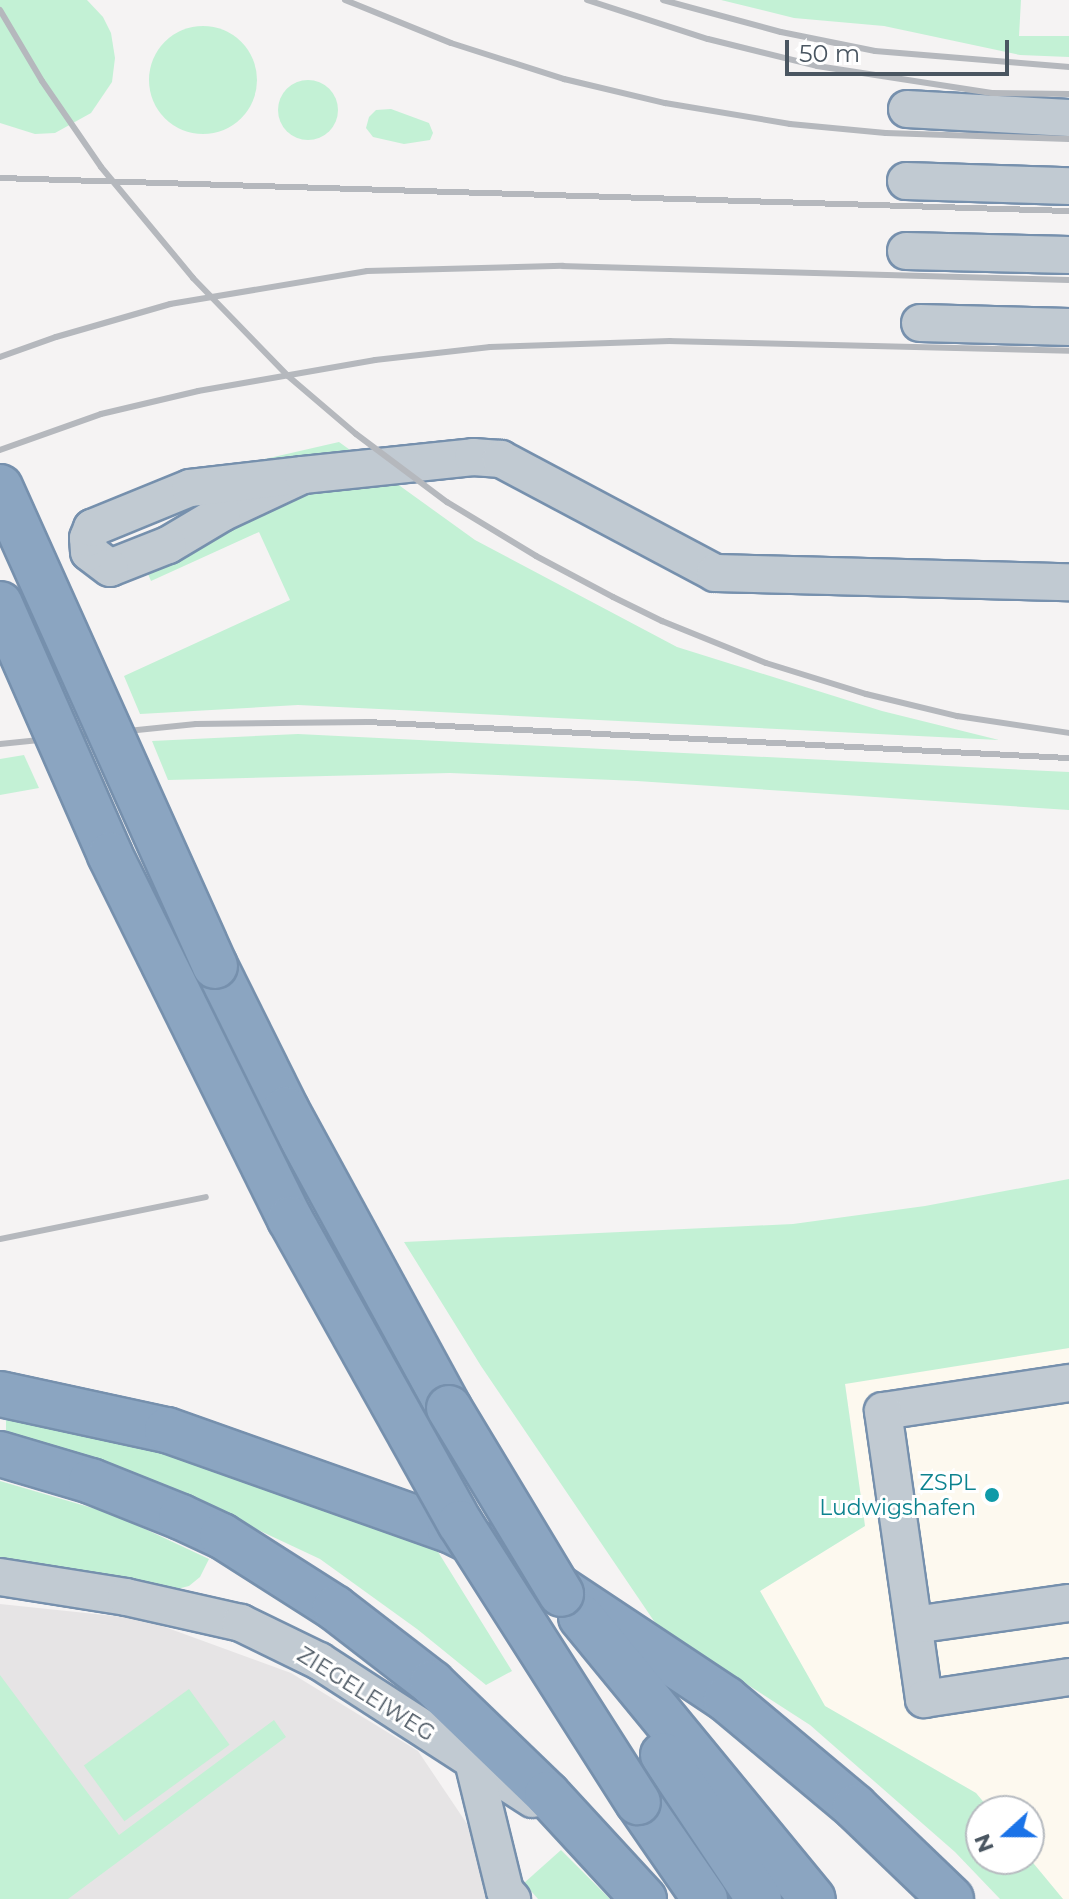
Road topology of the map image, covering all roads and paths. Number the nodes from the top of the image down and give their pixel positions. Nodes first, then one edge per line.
1 (907, 109) dead end
2 (1069, 118) edge
3 (906, 181) dead end
4 (1069, 186) edge
5 (906, 251) dead end
6 (1069, 255) edge
7 (920, 323) dead end
8 (1069, 327) edge
9 (303, 475) junction
10 (0, 487) edge
11 (1069, 582) edge
12 (0, 604) edge
13 (1069, 1383) edge
14 (0, 1394) edge
15 (0, 1454) edge
16 (0, 1577) edge
17 (1069, 1603) edge
18 (914, 1625) junction
19 (1069, 1677) edge
20 (473, 1761) junction
21 (709, 1796) junction
22 (532, 1799) dead end
23 (512, 1899) edge
24 (644, 1899) edge
25 (705, 1899) edge
26 (759, 1899) edge
27 (813, 1899) edge
28 (951, 1899) edge

1 - 2 street
3 - 4 street
5 - 6 street
7 - 8 street
9 - 9 street
9 - 11 street
10 - 21 highway, bridge
12 - 25 highway, bridge
13 - 18 street
14 - 28 highway
15 - 24 highway
16 - 20 street, ZIEGELEIWEG
17 - 18 street
18 - 19 street
20 - 22 street, ZIEGELEIWEG
20 - 23 street
21 - 26 highway
21 - 27 highway

